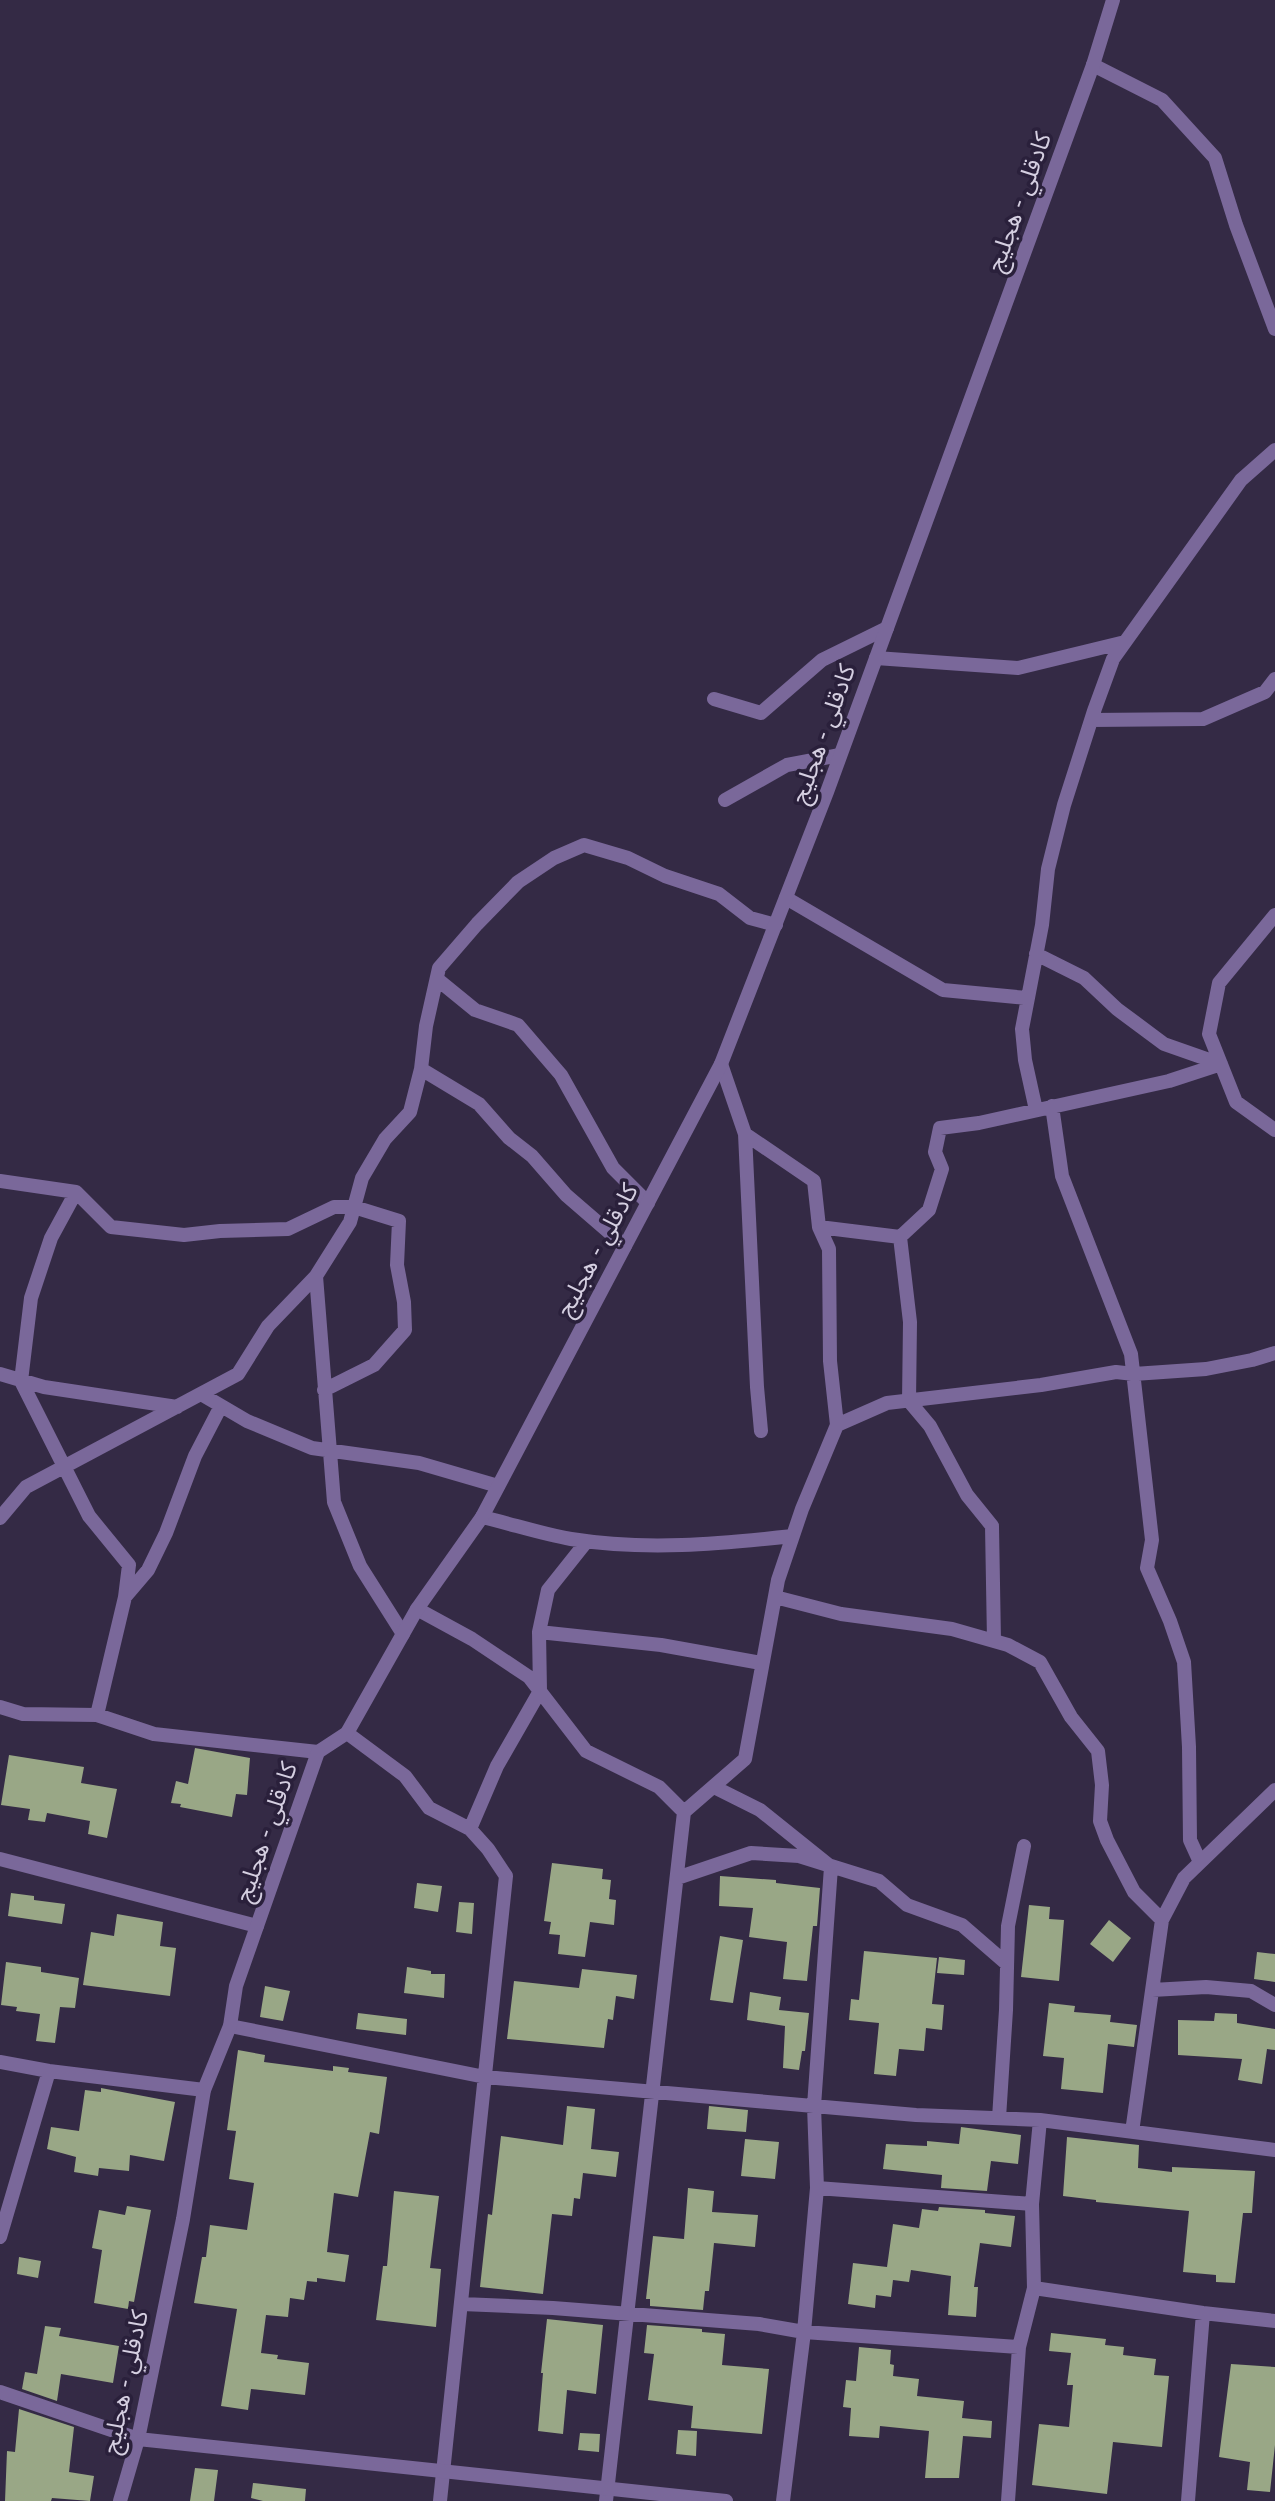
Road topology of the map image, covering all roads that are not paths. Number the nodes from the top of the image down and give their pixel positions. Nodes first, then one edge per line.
1 (1114, 0) edge
2 (1093, 65) junction
3 (1275, 329) edge
4 (1275, 450) edge
5 (887, 628) junction
6 (1125, 642) junction
7 (876, 658) junction
8 (1275, 679) edge
9 (714, 699) dead end
10 (1091, 720) junction
11 (840, 755) junction
12 (725, 800) dead end
13 (786, 898) junction
14 (1275, 915) edge
15 (776, 925) junction
16 (1036, 954) junction
17 (437, 979) junction
18 (1027, 998) junction
19 (1221, 1064) junction
20 (721, 1065) junction
21 (421, 1069) junction
22 (1052, 1106) junction
23 (1036, 1110) junction
24 (1275, 1130) edge
25 (745, 1133) junction
26 (0, 1181) edge
27 (76, 1192) junction
28 (648, 1203) junction
29 (354, 1207) junction
30 (819, 1227) junction
31 (900, 1237) junction
32 (625, 1246) junction
33 (316, 1276) junction
34 (1275, 1353) edge
35 (0, 1374) edge
36 (1134, 1374) junction
37 (21, 1381) junction
38 (324, 1390) junction
39 (201, 1394) junction
40 (909, 1401) junction
41 (221, 1406) junction
42 (177, 1407) junction
43 (837, 1425) junction
44 (761, 1431) dead end
45 (331, 1450) junction
46 (64, 1466) junction
47 (498, 1486) junction
48 (482, 1517) junction
49 (0, 1518) edge
50 (793, 1536) junction
51 (587, 1541) junction
52 (125, 1597) junction
53 (775, 1597) junction
54 (417, 1609) junction
55 (539, 1632) junction
56 (403, 1634) junction
57 (994, 1641) junction
58 (761, 1663) junction
59 (540, 1691) junction
60 (0, 1707) edge
61 (97, 1715) junction
62 (346, 1733) junction
63 (318, 1752) junction
64 (714, 1787) junction
65 (1275, 1790) edge
66 (684, 1812) junction
67 (470, 1829) junction
68 (1024, 1846) dead end
69 (0, 1859) edge
70 (1200, 1862) junction
71 (831, 1867) junction
72 (677, 1878) junction
73 (1162, 1920) junction
74 (257, 1926) junction
75 (1007, 1964) junction
76 (1152, 1990) junction
77 (1275, 2005) edge
78 (230, 2026) junction
79 (0, 2062) edge
80 (49, 2071) junction
81 (485, 2077) junction
82 (204, 2090) junction
83 (651, 2092) junction
84 (814, 2106) junction
85 (999, 2118) junction
86 (1040, 2120) junction
87 (1132, 2132) junction
88 (1275, 2150) edge
89 (817, 2188) junction
90 (1032, 2204) junction
91 (0, 2237) edge
92 (1034, 2288) junction
93 (462, 2304) junction
94 (1203, 2313) junction
95 (627, 2314) junction
96 (1275, 2321) edge
97 (804, 2332) junction
98 (1019, 2347) junction
99 (0, 2392) edge
100 (138, 2439) junction
101 (443, 2471) junction
102 (606, 2495) edge
103 (120, 2501) edge
104 (440, 2501) edge
105 (726, 2501) edge
106 (783, 2501) edge
107 (1008, 2501) edge
108 (1188, 2501) edge

1 - 2 street, كادقلي - هجليج
2 - 3 street
2 - 5 street, كادقلي - هجليج
4 - 6 street
5 - 7 street, كادقلي - هجليج
5 - 9 street
6 - 7 street
6 - 10 street
7 - 11 street, كادقلي - هجليج
8 - 10 street
10 - 16 street
11 - 12 street
11 - 13 street, كادقلي - هجليج
13 - 15 street, كادقلي - هجليج
13 - 18 street
14 - 19 street
15 - 17 street
15 - 20 street, كادقلي - هجليج
16 - 18 street
16 - 19 street
17 - 21 street
17 - 28 street
18 - 23 street
19 - 22 street
19 - 24 street
20 - 25 street
20 - 28 street, كادقلي - هجليج
21 - 29 street
21 - 32 street
22 - 23 street
22 - 36 street
23 - 31 street
25 - 30 street
25 - 44 street
26 - 27 street
27 - 29 street
27 - 37 street
28 - 32 street, كادقلي - هجليج
29 - 33 street
29 - 38 street
30 - 31 street
30 - 43 street
31 - 40 street
32 - 47 street, كادقلي - هجليج
33 - 38 street
33 - 39 street
34 - 36 street
35 - 37 street
36 - 40 street
36 - 70 street
37 - 42 street
37 - 46 street
38 - 45 street
39 - 41 street
39 - 42 street
40 - 43 street
40 - 57 street
41 - 45 street
41 - 52 street
42 - 46 street
43 - 50 street
45 - 47 street
45 - 56 street
46 - 49 street
46 - 52 street
47 - 48 street, كادقلي - هجليج
48 - 51 street
48 - 54 street, كادقلي - هجليج
50 - 51 street
50 - 53 street
51 - 55 street
52 - 61 street
53 - 57 street
53 - 58 street
54 - 56 street, كادقلي - هجليج
54 - 59 street
55 - 58 street
55 - 59 street
56 - 62 street, كادقلي - هجليج
57 - 73 street
58 - 64 street
59 - 66 street
59 - 67 street
60 - 61 street
61 - 63 street
62 - 63 street, كادقلي - هجليج
62 - 67 street
63 - 74 street, كادقلي - هجليج
64 - 66 street
64 - 71 street
65 - 70 street
66 - 72 street
67 - 81 street
68 - 75 street
69 - 74 street
70 - 73 street
71 - 72 street
71 - 75 street
71 - 84 street
72 - 83 street
73 - 76 street
74 - 78 street, كادقلي - هجليج
75 - 85 street
76 - 77 street
76 - 87 street
78 - 81 street
78 - 82 street, كادقلي - هجليج
79 - 80 street
80 - 82 street
80 - 91 street
81 - 83 street
81 - 93 street
82 - 100 street, كادقلي - هجليج
83 - 84 street
83 - 95 street
84 - 85 street
84 - 89 street
85 - 86 street
86 - 87 street
86 - 90 street
87 - 88 street
89 - 90 street
89 - 97 street
90 - 92 street
92 - 94 street
92 - 98 street
93 - 95 street
93 - 101 street
94 - 96 street
94 - 108 street
95 - 97 street
95 - 102 street
97 - 98 street
97 - 106 street
98 - 107 street
99 - 100 street
100 - 101 street
100 - 103 street, كادقلي - هجليج
101 - 102 street
101 - 104 street
102 - 105 street

